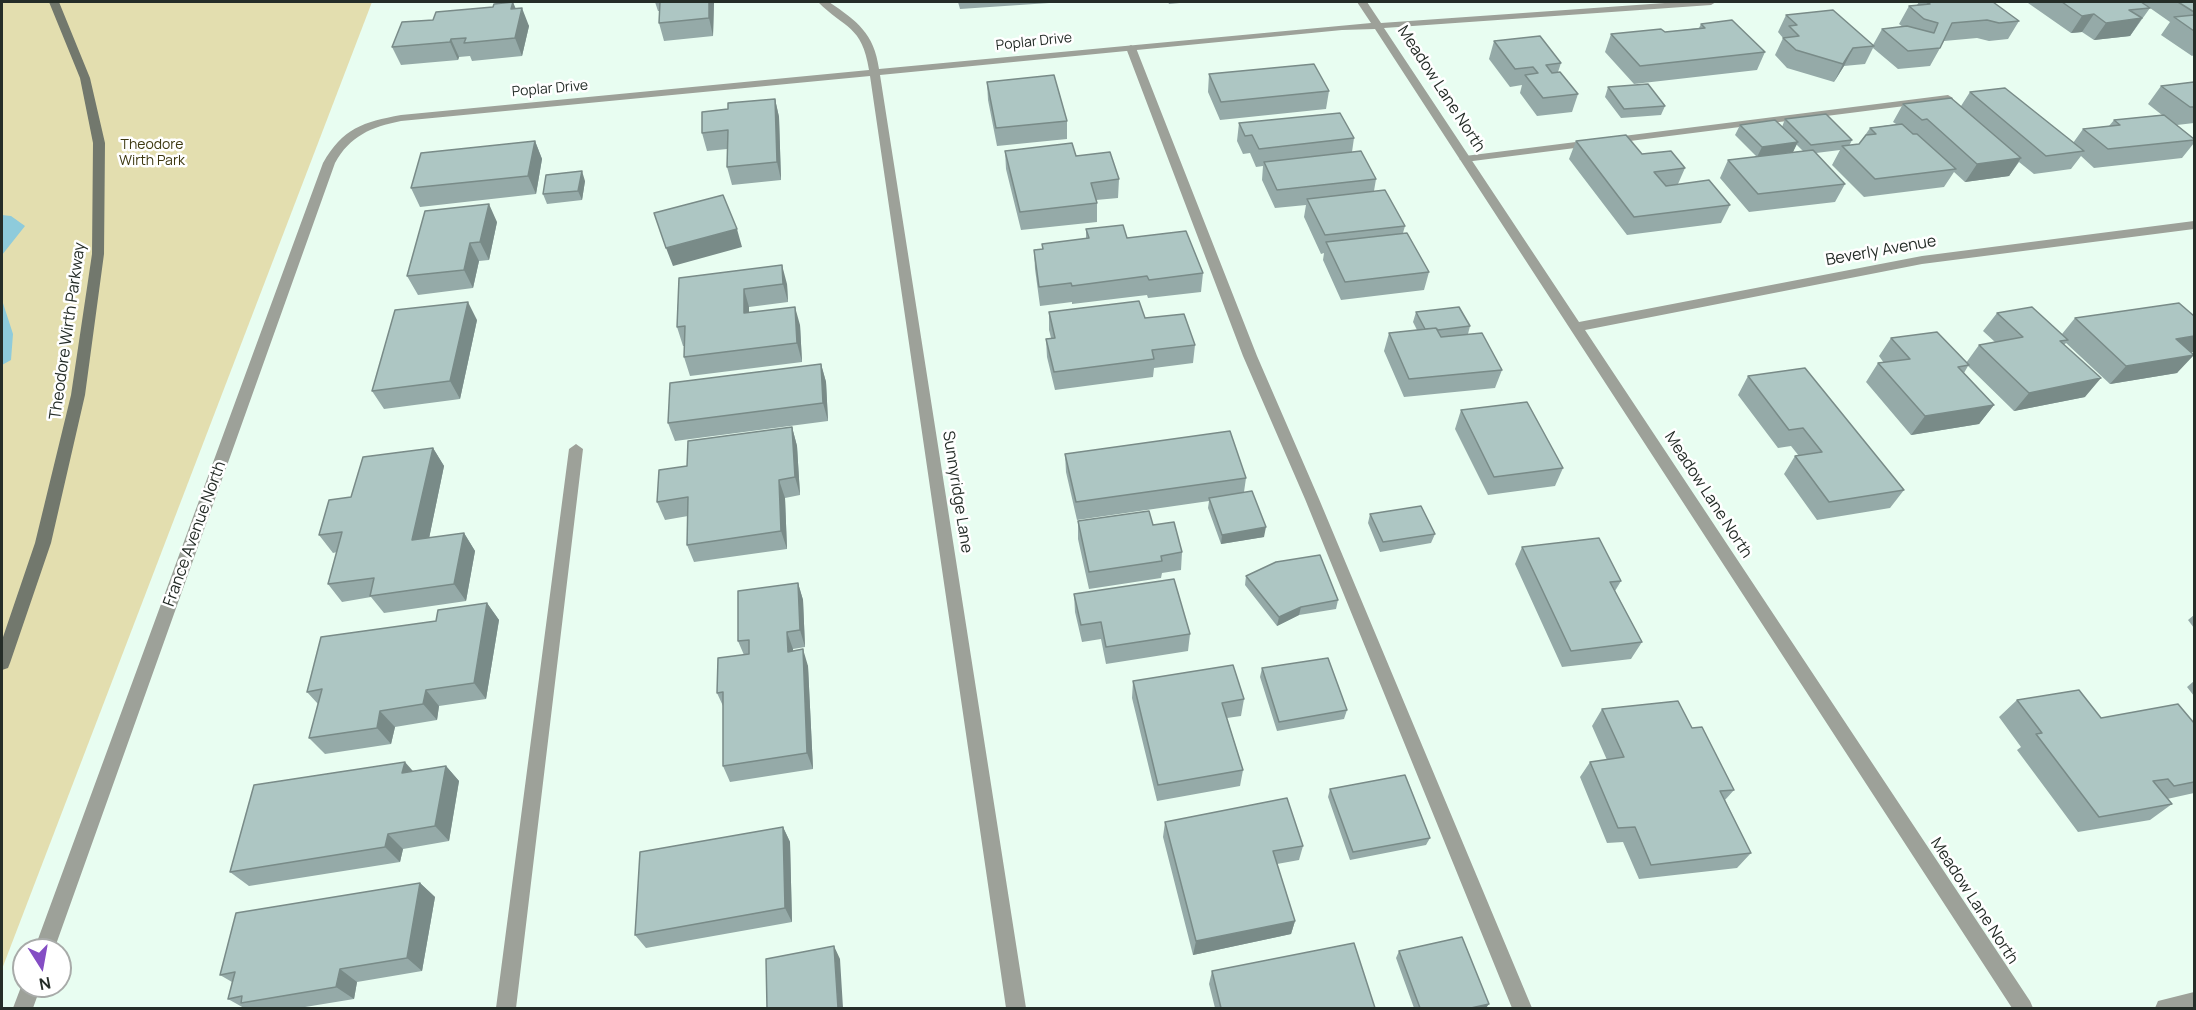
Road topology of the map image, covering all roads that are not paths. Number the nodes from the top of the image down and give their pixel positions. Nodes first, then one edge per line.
1 (54, 2) edge
2 (823, 2) edge
3 (1362, 2) edge
4 (1711, 2) edge
5 (1378, 26) junction
6 (1131, 48) junction
7 (875, 73) junction
8 (1948, 98) edge
9 (360, 128) joint
10 (1465, 159) junction
11 (2194, 225) edge
12 (1576, 327) junction
13 (576, 450) dead end
14 (2, 663) edge
15 (48, 938) edge
16 (2194, 1002) edge
17 (506, 1008) edge
18 (1016, 1008) edge
19 (1522, 1008) edge
20 (2023, 1008) edge
21 (2165, 1008) edge

1 - 14 street, Theodore Wirth Parkway
2 - 7 street, Sunnyridge Lane
3 - 5 street, Meadow Lane North
4 - 5 street, Poplar Drive
5 - 6 street, Poplar Drive
5 - 10 street, Meadow Lane North
6 - 7 street, Poplar Drive
6 - 19 street
7 - 9 street, Poplar Drive
7 - 18 street, Sunnyridge Lane
8 - 10 street
9 - 15 street, France Avenue North
10 - 12 street, Meadow Lane North
11 - 12 street, Beverly Avenue
12 - 20 street, Meadow Lane North
13 - 17 street
16 - 21 street

